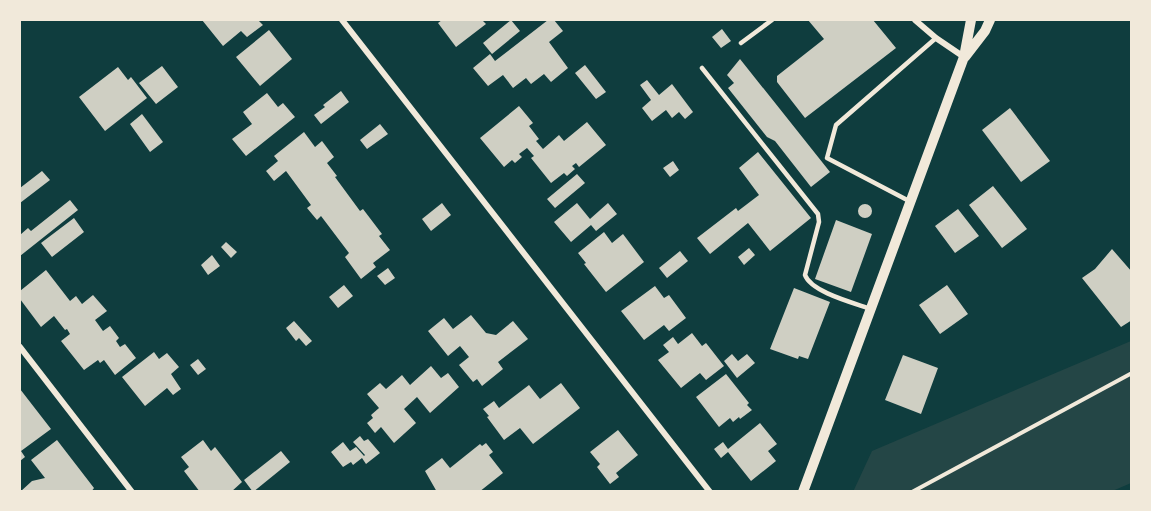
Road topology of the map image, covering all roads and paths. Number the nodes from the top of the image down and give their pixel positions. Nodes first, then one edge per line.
1 (342, 20) edge
2 (772, 20) edge
3 (915, 20) edge
4 (971, 20) edge
5 (990, 20) edge
6 (936, 38) junction
7 (741, 43) dead end
8 (964, 57) junction
9 (702, 68) dead end
10 (911, 202) junction
11 (871, 309) junction
12 (20, 347) edge
13 (1131, 373) edge
14 (132, 492) edge
15 (711, 492) edge
16 (803, 492) edge
17 (912, 492) edge

1 - 15 street
2 - 7 lane
3 - 6 street
4 - 8 street
5 - 8 street
6 - 8 street
6 - 10 lane
8 - 10 street
9 - 11 lane
10 - 11 street
11 - 16 street
12 - 14 street
13 - 17 path

